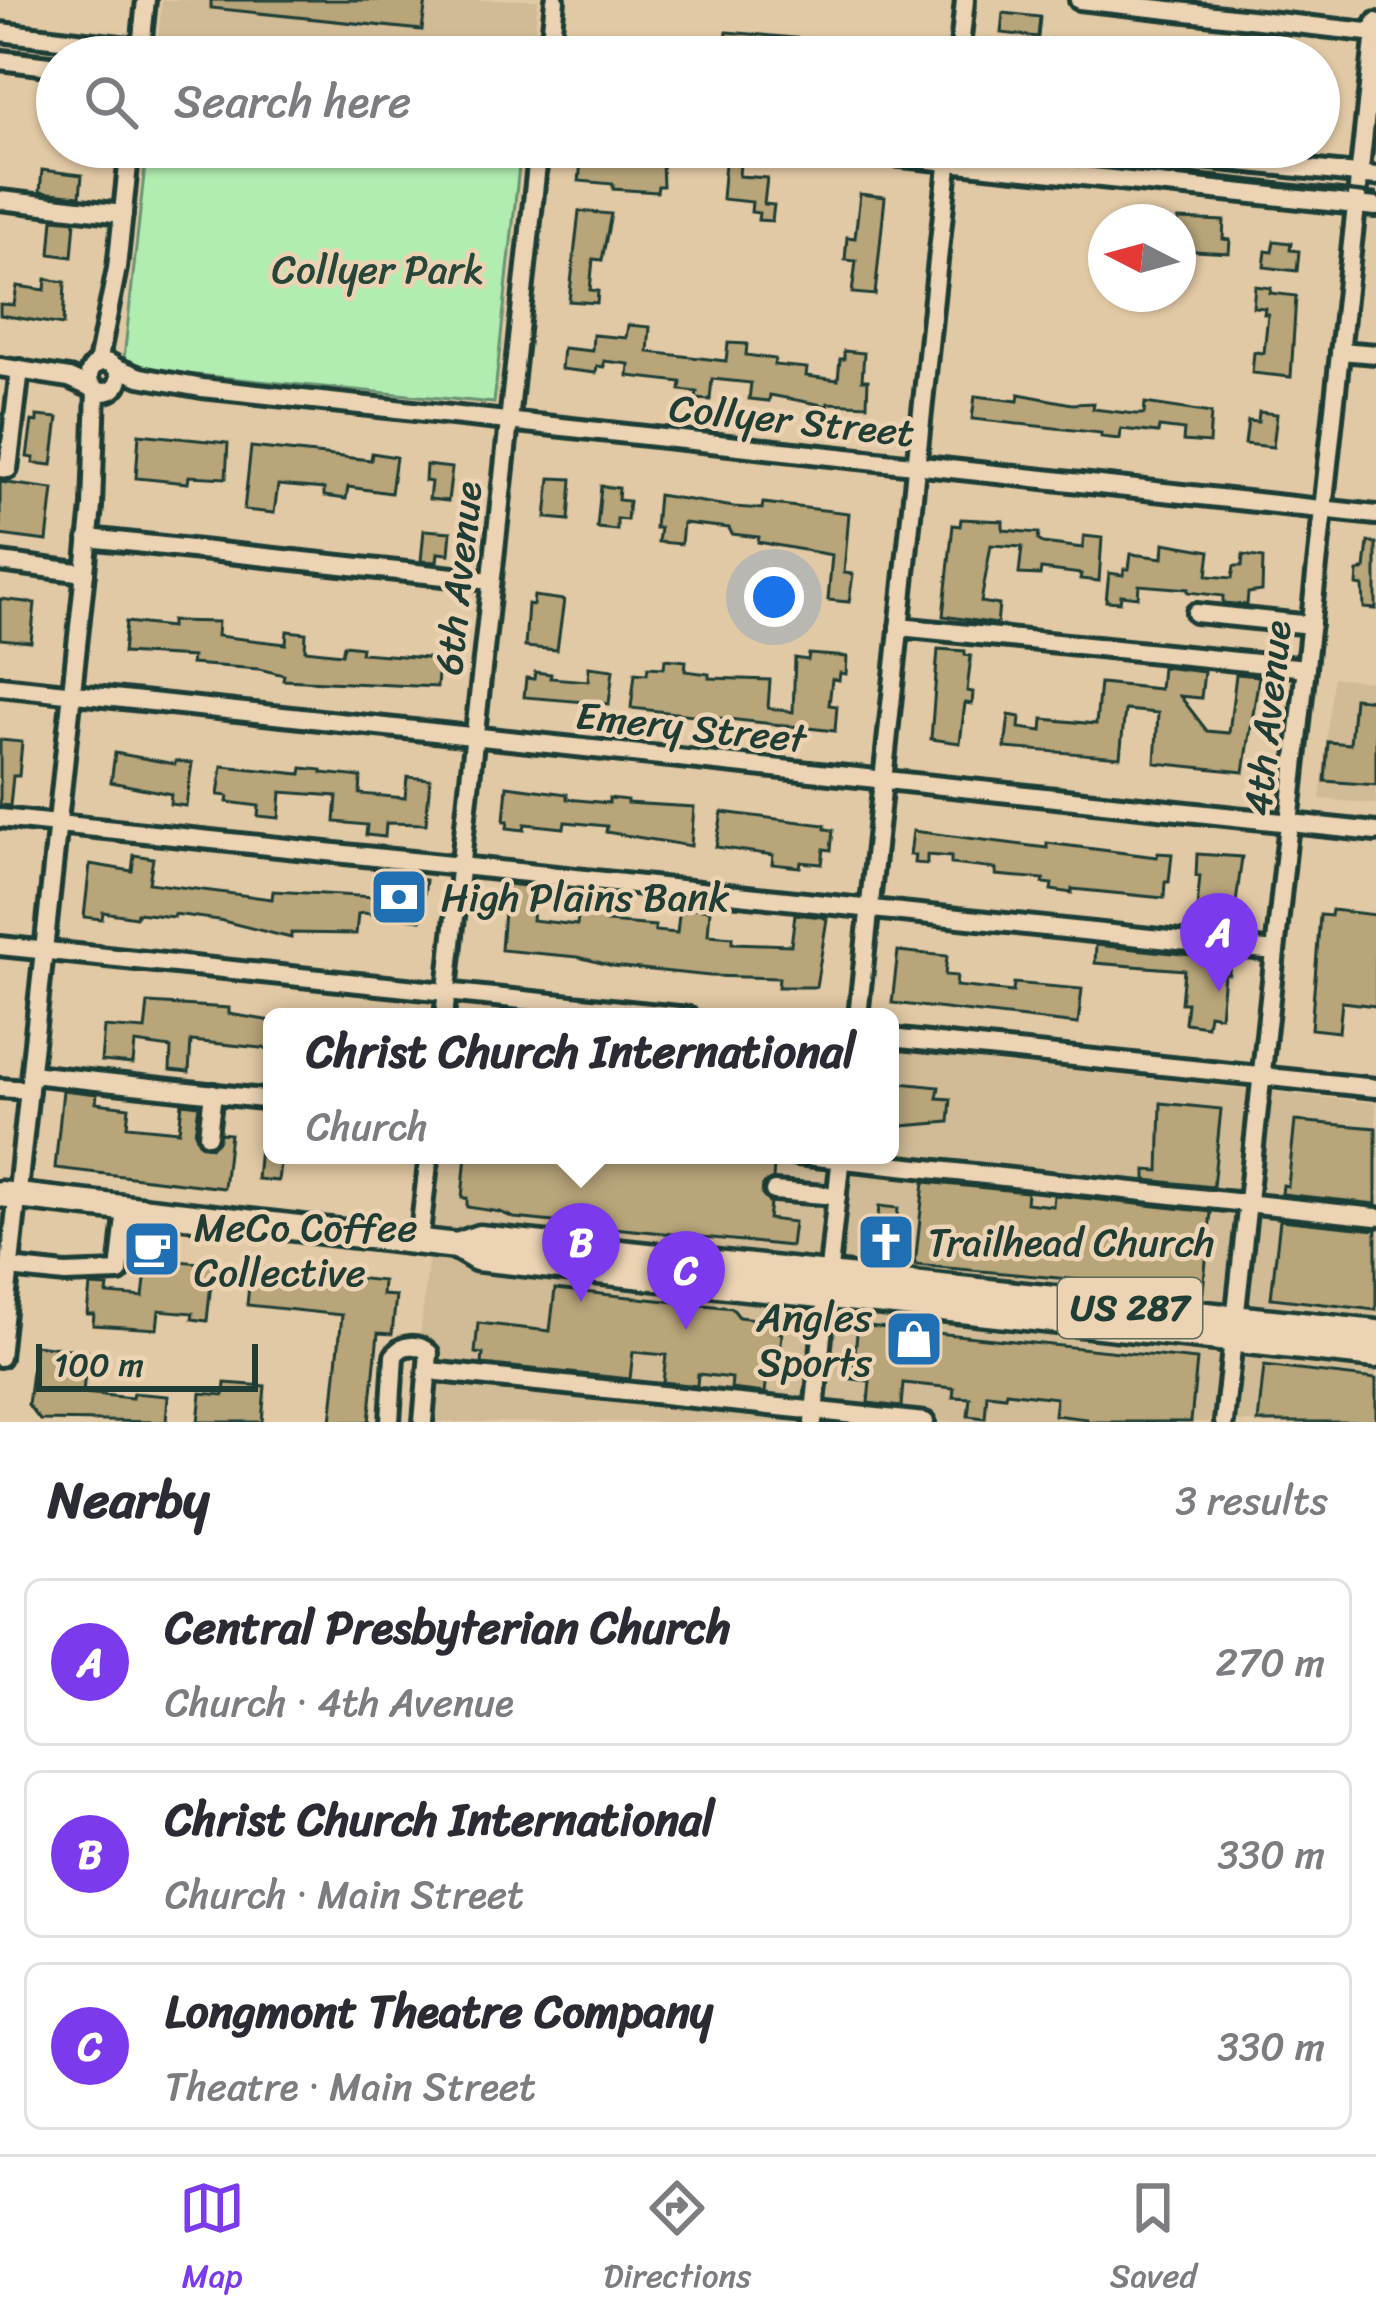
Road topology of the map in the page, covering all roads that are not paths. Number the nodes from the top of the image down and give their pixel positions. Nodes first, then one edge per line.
1 (146, 0) edge
2 (555, 0) edge
3 (965, 0) edge
4 (1078, 0) edge
5 (1376, 22) edge
6 (0, 32) edge
7 (1376, 33) edge
8 (142, 36) edge
9 (551, 36) edge
10 (961, 36) edge
11 (36, 37) edge
12 (0, 60) edge
13 (36, 64) edge
14 (128, 168) edge
15 (537, 168) edge
16 (947, 168) edge
17 (1060, 168) edge
18 (1299, 168) edge
19 (1367, 175) edge
20 (0, 200) edge
21 (1355, 205) junction
22 (1376, 207) edge
23 (123, 214) junction
24 (1340, 351) junction
25 (1376, 354) edge
26 (106, 365) junction
27 (0, 367) edge
28 (20, 369) junction
29 (202, 388) junction
30 (104, 390) junction
31 (508, 423) junction
32 (915, 467) junction
33 (0, 468) edge
34 (1323, 509) junction
35 (1376, 515) edge
36 (88, 538) junction
37 (0, 562) edge
38 (85, 573) junction
39 (491, 581) junction
40 (1196, 613) dead end
41 (1311, 625) junction
42 (898, 627) junction
43 (1306, 668) junction
44 (0, 686) edge
45 (71, 694) junction
46 (475, 737) junction
47 (882, 781) junction
48 (0, 818) edge
49 (57, 824) junction
50 (1288, 824) junction
51 (1376, 832) edge
52 (460, 867) junction
53 (869, 908) junction
54 (0, 946) edge
55 (44, 950) junction
56 (1275, 951) junction
57 (446, 992) junction
58 (445, 1008) edge
59 (601, 1008) edge
60 (859, 1008) edge
61 (899, 1039) edge
62 (1262, 1076) junction
63 (30, 1082) junction
64 (0, 1088) edge
65 (1376, 1088) edge
66 (213, 1094) junction
67 (263, 1099) edge
68 (208, 1135) dead end
69 (428, 1164) edge
70 (840, 1164) edge
71 (899, 1164) edge
72 (774, 1191) dead end
73 (9, 1194) edge
74 (837, 1196) junction
75 (1248, 1204) junction
76 (126, 1208) junction
77 (1376, 1216) edge
78 (419, 1242) junction
79 (10, 1268) junction
80 (827, 1286) junction
81 (1234, 1329) junction
82 (1376, 1333) edge
83 (1376, 1355) edge
84 (0, 1357) edge
85 (429, 1370) junction
86 (813, 1416) edge
87 (390, 1422) edge
88 (423, 1422) edge
89 (925, 1422) edge
90 (1224, 1422) edge

1 - 8 street
2 - 9 street
3 - 10 street
4 - 7 street
5 - 7 street, 4th Avenue
6 - 11 street
7 - 19 street, 4th Avenue
12 - 13 street
14 - 23 street
15 - 31 street, 6th Avenue
16 - 32 street
17 - 21 street
18 - 19 street
19 - 21 street, 4th Avenue
20 - 23 street
21 - 22 street
21 - 24 street, 4th Avenue
23 - 26 street
24 - 25 street
24 - 34 street, 4th Avenue
26 - 28 street, Collyer Street
26 - 29 street, Collyer Street
26 - 30 street
26 - 30 street
27 - 28 street, Collyer Street
28 - 30 street, Collyer Street
28 - 33 street
29 - 30 street, Collyer Street
29 - 31 street, Collyer Street
30 - 36 street
31 - 32 street, Collyer Street
31 - 39 street, 6th Avenue
32 - 34 street, Collyer Street
32 - 42 street
34 - 35 street, Collyer Street
34 - 41 street, 4th Avenue
36 - 38 street
36 - 39 street
37 - 38 street
38 - 45 street
39 - 46 street, 6th Avenue
40 - 41 street
41 - 43 street, 4th Avenue
42 - 43 street
42 - 47 street
43 - 50 street, 4th Avenue
44 - 45 street, Emery Street
45 - 46 street, Emery Street
45 - 49 street
46 - 47 street, Emery Street
46 - 52 street, 6th Avenue
47 - 50 street, Emery Street
47 - 53 street
48 - 49 street
49 - 52 street
49 - 55 street
50 - 51 street, Emery Street
50 - 56 street, 4th Avenue
52 - 53 street
52 - 57 street, 6th Avenue
53 - 56 street
53 - 60 street
54 - 55 street
55 - 57 street
55 - 63 street
56 - 62 street, 4th Avenue
57 - 58 street, 6th Avenue
57 - 59 street
61 - 62 street
62 - 65 street
62 - 75 street, 4th Avenue
63 - 64 street
63 - 66 street
63 - 73 street
66 - 67 street
66 - 68 street
69 - 78 street
70 - 74 street
71 - 75 street
72 - 74 street
73 - 76 highway, US 287
73 - 79 street
74 - 80 street
75 - 77 street
75 - 81 street, 4th Avenue
76 - 78 highway, US 287
76 - 79 street
78 - 80 highway, US 287
79 - 84 street
80 - 81 highway, US 287
80 - 86 street
81 - 82 highway, US 287
81 - 83 highway, US 287
81 - 90 street, 4th Avenue
85 - 86 street
85 - 87 street
85 - 88 street
86 - 89 street

